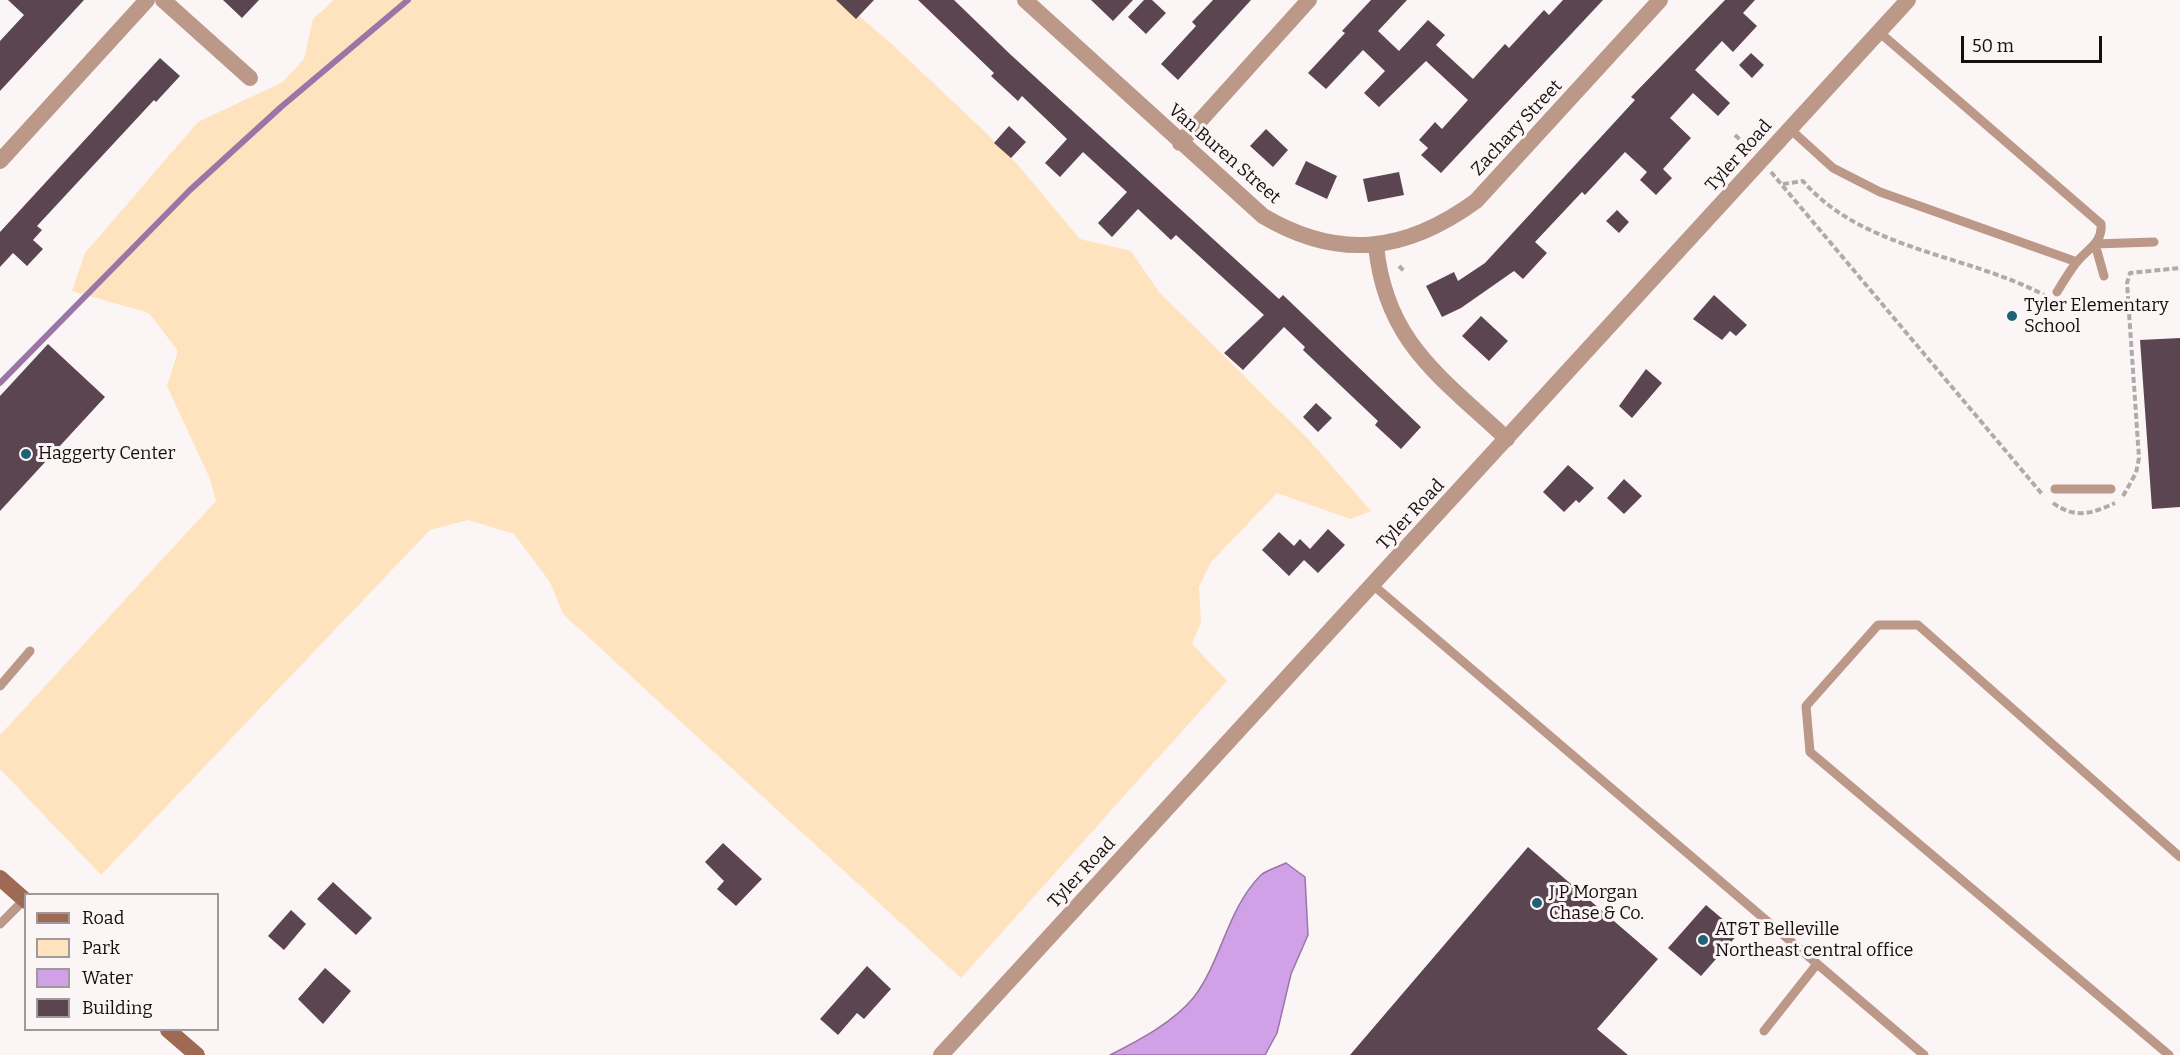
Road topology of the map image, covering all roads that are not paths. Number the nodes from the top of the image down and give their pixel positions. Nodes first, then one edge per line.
1 (147, 0) edge
2 (164, 0) edge
3 (1024, 0) edge
4 (1309, 0) edge
5 (1660, 0) edge
6 (1908, 0) edge
7 (1879, 32) junction
8 (250, 78) dead end
9 (1790, 129) junction
10 (1180, 143) junction
11 (0, 161) edge
12 (2154, 242) dead end
13 (2095, 244) junction
14 (1376, 245) junction
15 (2077, 262) junction
16 (2103, 276) dead end
17 (2057, 292) dead end
18 (1507, 439) junction
19 (2055, 489) dead end
20 (2111, 489) dead end
21 (1373, 585) junction
22 (30, 651) dead end
23 (0, 686) edge
24 (2180, 857) edge
25 (0, 878) edge
26 (24, 899) edge
27 (24, 901) edge
28 (0, 924) edge
29 (1817, 964) junction
30 (170, 1031) edge
31 (1764, 1031) dead end
32 (197, 1055) edge
33 (941, 1055) edge
34 (1924, 1055) edge
35 (2169, 1055) edge

1 - 11 street
2 - 8 street
3 - 10 street, Van Buren Street
4 - 10 street
5 - 14 street, Zachary Street
6 - 7 street, Tyler Road
7 - 9 street, Tyler Road
7 - 13 lane
9 - 15 lane
9 - 18 street, Tyler Road
10 - 14 street, Van Buren Street
12 - 13 lane
13 - 15 lane
13 - 16 lane
14 - 18 street
15 - 17 lane
18 - 21 street, Tyler Road
19 - 20 lane
21 - 29 lane
21 - 33 street, Tyler Road
22 - 23 lane
24 - 35 lane
25 - 26 main road
27 - 28 lane
29 - 31 lane
29 - 34 lane
30 - 32 main road

